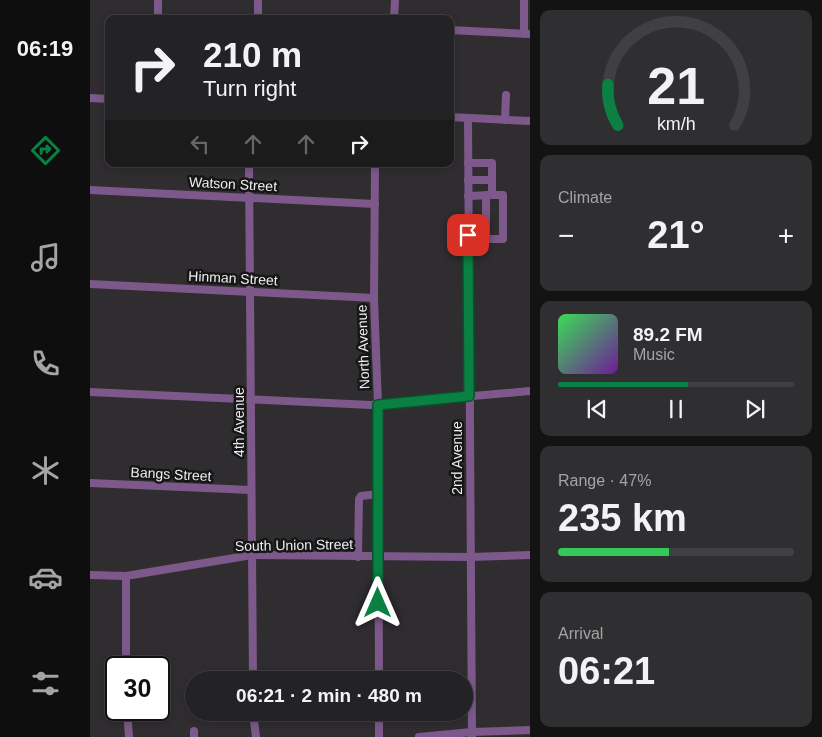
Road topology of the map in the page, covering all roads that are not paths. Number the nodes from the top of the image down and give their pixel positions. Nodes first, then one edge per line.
1 (158, 0) edge
2 (258, 0) edge
3 (394, 0) edge
4 (524, 0) edge
5 (158, 15) edge
6 (258, 15) edge
7 (394, 15) edge
8 (454, 30) edge
9 (527, 34) edge
10 (506, 95) dead end
11 (90, 98) edge
12 (105, 100) edge
13 (454, 117) edge
14 (468, 118) junction
15 (505, 120) junction
16 (530, 121) edge
17 (468, 163) junction
18 (249, 167) edge
19 (375, 167) edge
20 (468, 180) junction
21 (492, 180) junction
22 (90, 190) edge
23 (489, 195) junction
24 (468, 196) junction
25 (250, 198) junction
26 (375, 204) junction
27 (90, 284) edge
28 (250, 291) junction
29 (374, 298) junction
30 (530, 390) edge
31 (90, 392) edge
32 (469, 396) junction
33 (251, 400) junction
34 (378, 405) junction
35 (90, 483) edge
36 (251, 490) junction
37 (378, 494) junction
38 (530, 554) edge
39 (252, 555) junction
40 (358, 557) junction
41 (378, 557) junction
42 (470, 557) junction
43 (90, 575) edge
44 (126, 576) junction
45 (126, 656) edge
46 (253, 671) edge
47 (379, 671) edge
48 (128, 721) edge
49 (255, 721) edge
50 (379, 721) edge
51 (530, 730) edge
52 (472, 735) edge
53 (129, 737) edge
54 (256, 737) edge
55 (380, 737) edge
56 (419, 737) edge

1 - 5 street
2 - 6 street
3 - 7 street
4 - 9 street
8 - 9 street
10 - 15 street
11 - 12 street
13 - 14 street
14 - 15 street
14 - 17 street, 2nd Avenue
15 - 16 street
17 - 20 street, 2nd Avenue
17 - 21 street
18 - 25 street, 4th Avenue
19 - 26 street, North Avenue
20 - 21 street
20 - 24 street, 2nd Avenue
21 - 23 street
22 - 25 street, Watson Street
23 - 23 street
23 - 24 street
24 - 32 street, 2nd Avenue
25 - 26 street, Watson Street
25 - 28 street, 4th Avenue
26 - 29 street, North Avenue
27 - 28 street, Hinman Street
28 - 29 street, Hinman Street
28 - 33 street, 4th Avenue
29 - 34 street, North Avenue
30 - 32 street
31 - 33 street
32 - 34 street
32 - 42 street, 2nd Avenue
33 - 34 street
33 - 36 street, 4th Avenue
34 - 37 street, North Avenue
35 - 36 street, Bangs Street
36 - 39 street, 4th Avenue
37 - 40 street
37 - 41 street, North Avenue
38 - 42 street, South Union Street
39 - 40 street, South Union Street
39 - 44 street, South Union Street
39 - 46 street, 4th Avenue
40 - 41 street, South Union Street
41 - 42 street, South Union Street
41 - 47 street, North Avenue
42 - 52 street, 2nd Avenue
43 - 44 street, South Union Street
44 - 45 street
48 - 53 street
49 - 54 street
50 - 55 street
51 - 52 street
52 - 56 street

